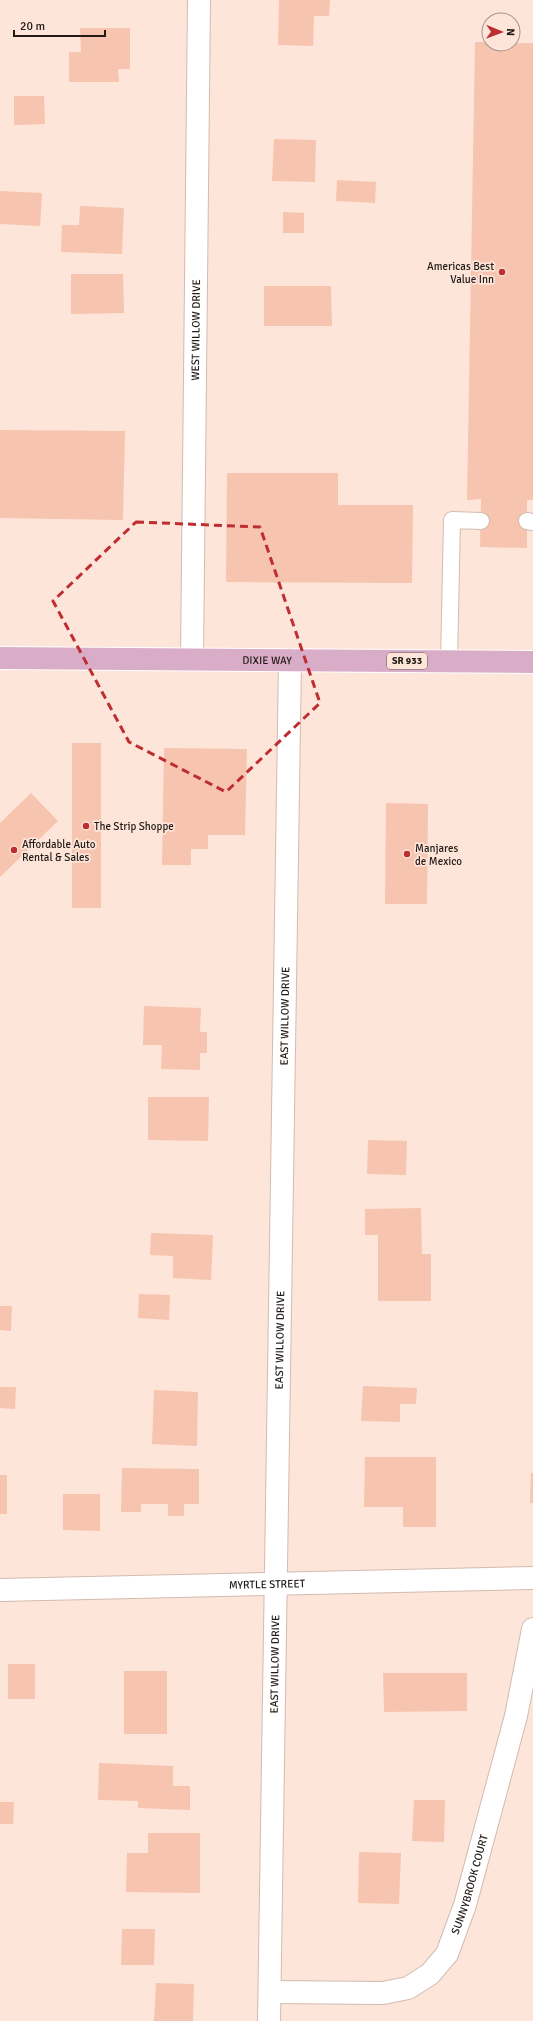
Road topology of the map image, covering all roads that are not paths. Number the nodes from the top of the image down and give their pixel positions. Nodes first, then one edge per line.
1 (199, 0) edge
2 (481, 521) dead end
3 (0, 658) edge
4 (192, 660) junction
5 (290, 660) junction
6 (449, 661) junction
7 (533, 662) edge
8 (533, 1578) edge
9 (277, 1585) junction
10 (0, 1590) edge
11 (533, 1628) edge
12 (270, 1992) junction
13 (269, 2021) edge

1 - 4 street, WEST WILLOW DRIVE
2 - 6 lane
3 - 4 main road, DIXIE WAY / SR 933
4 - 5 main road, DIXIE WAY / SR 933
5 - 6 main road, DIXIE WAY / SR 933
5 - 9 street, EAST WILLOW DRIVE
6 - 7 main road, DIXIE WAY / SR 933
8 - 9 street, MYRTLE STREET
9 - 10 street, MYRTLE STREET
9 - 12 street, EAST WILLOW DRIVE
11 - 12 street, SUNNYBROOK COURT
12 - 13 street, EAST WILLOW DRIVE

